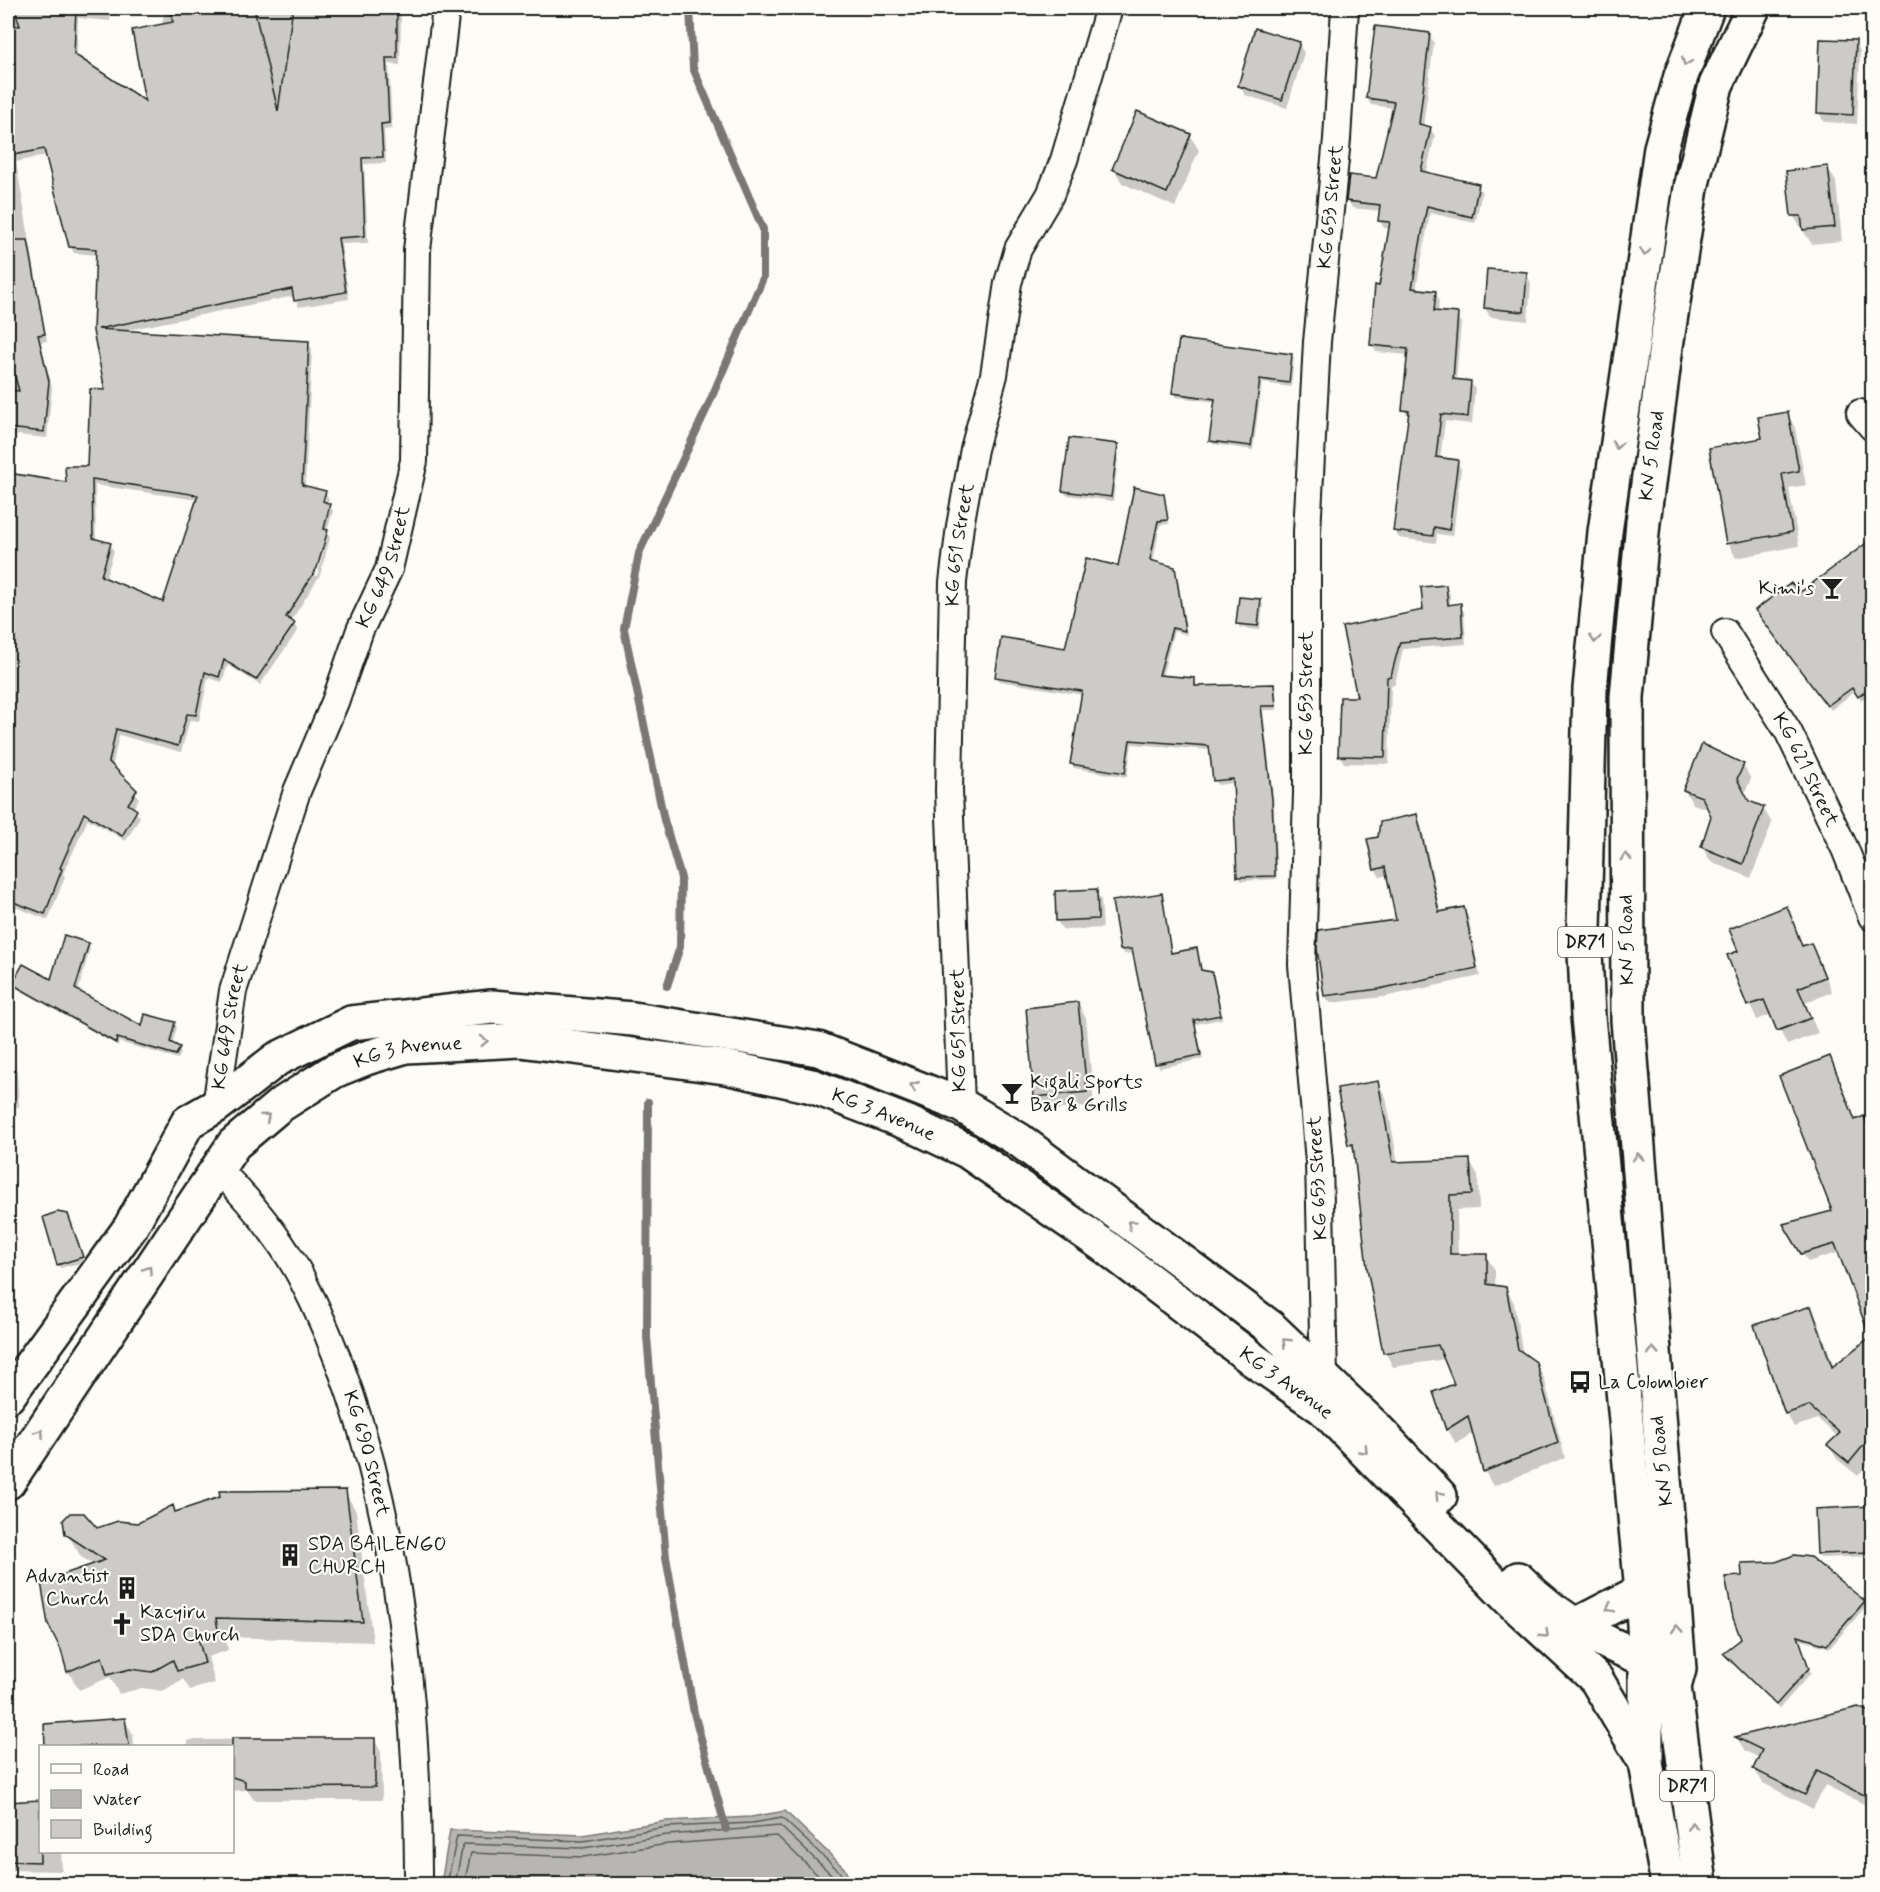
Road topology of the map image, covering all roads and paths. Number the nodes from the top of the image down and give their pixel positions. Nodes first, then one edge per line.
1 (446, 8) edge
2 (1109, 8) edge
3 (1345, 8) edge
4 (1707, 8) edge
5 (1753, 8) edge
6 (1725, 632) dead end
7 (1872, 918) edge
8 (961, 1105) junction
9 (216, 1106) junction
10 (217, 1168) junction
11 (1324, 1378) junction
12 (8, 1396) edge
13 (8, 1482) edge
14 (1642, 1592) junction
15 (1578, 1624) junction
16 (1646, 1660) junction
17 (1677, 1678) junction
18 (1646, 1763) junction
19 (418, 1884) edge
20 (1668, 1884) edge
21 (1700, 1884) edge

1 - 9 street, KG 649 Street
2 - 8 street, KG 651 Street
3 - 11 street, KG 653 Street
4 -> 14 main road, KN 5 Road / DR71
17 -> 5 main road, KN 5 Road / DR71
6 - 7 street, KG 621 Street
8 -> 9 main road, KG 3 Avenue
11 -> 8 main road, KG 3 Avenue
9 - 12 main road, KG 3 Avenue
13 -> 10 main road, KG 3 Avenue
10 -> 18 main road, KG 3 Avenue
10 - 19 street, KG 690 Street
15 -> 11 main road, KG 3 Avenue
14 -> 15 main road
14 - 16 main road, KN 5 Road / DR71
15 - 16 main road, KG 3 Avenue
16 - 17 main road, KG 3 Avenue
16 - 18 main road, KN 5 Road / DR71
17 - 18 main road
21 -> 17 main road, KN 5 Road / DR71
18 - 20 main road, KN 5 Road / DR71

